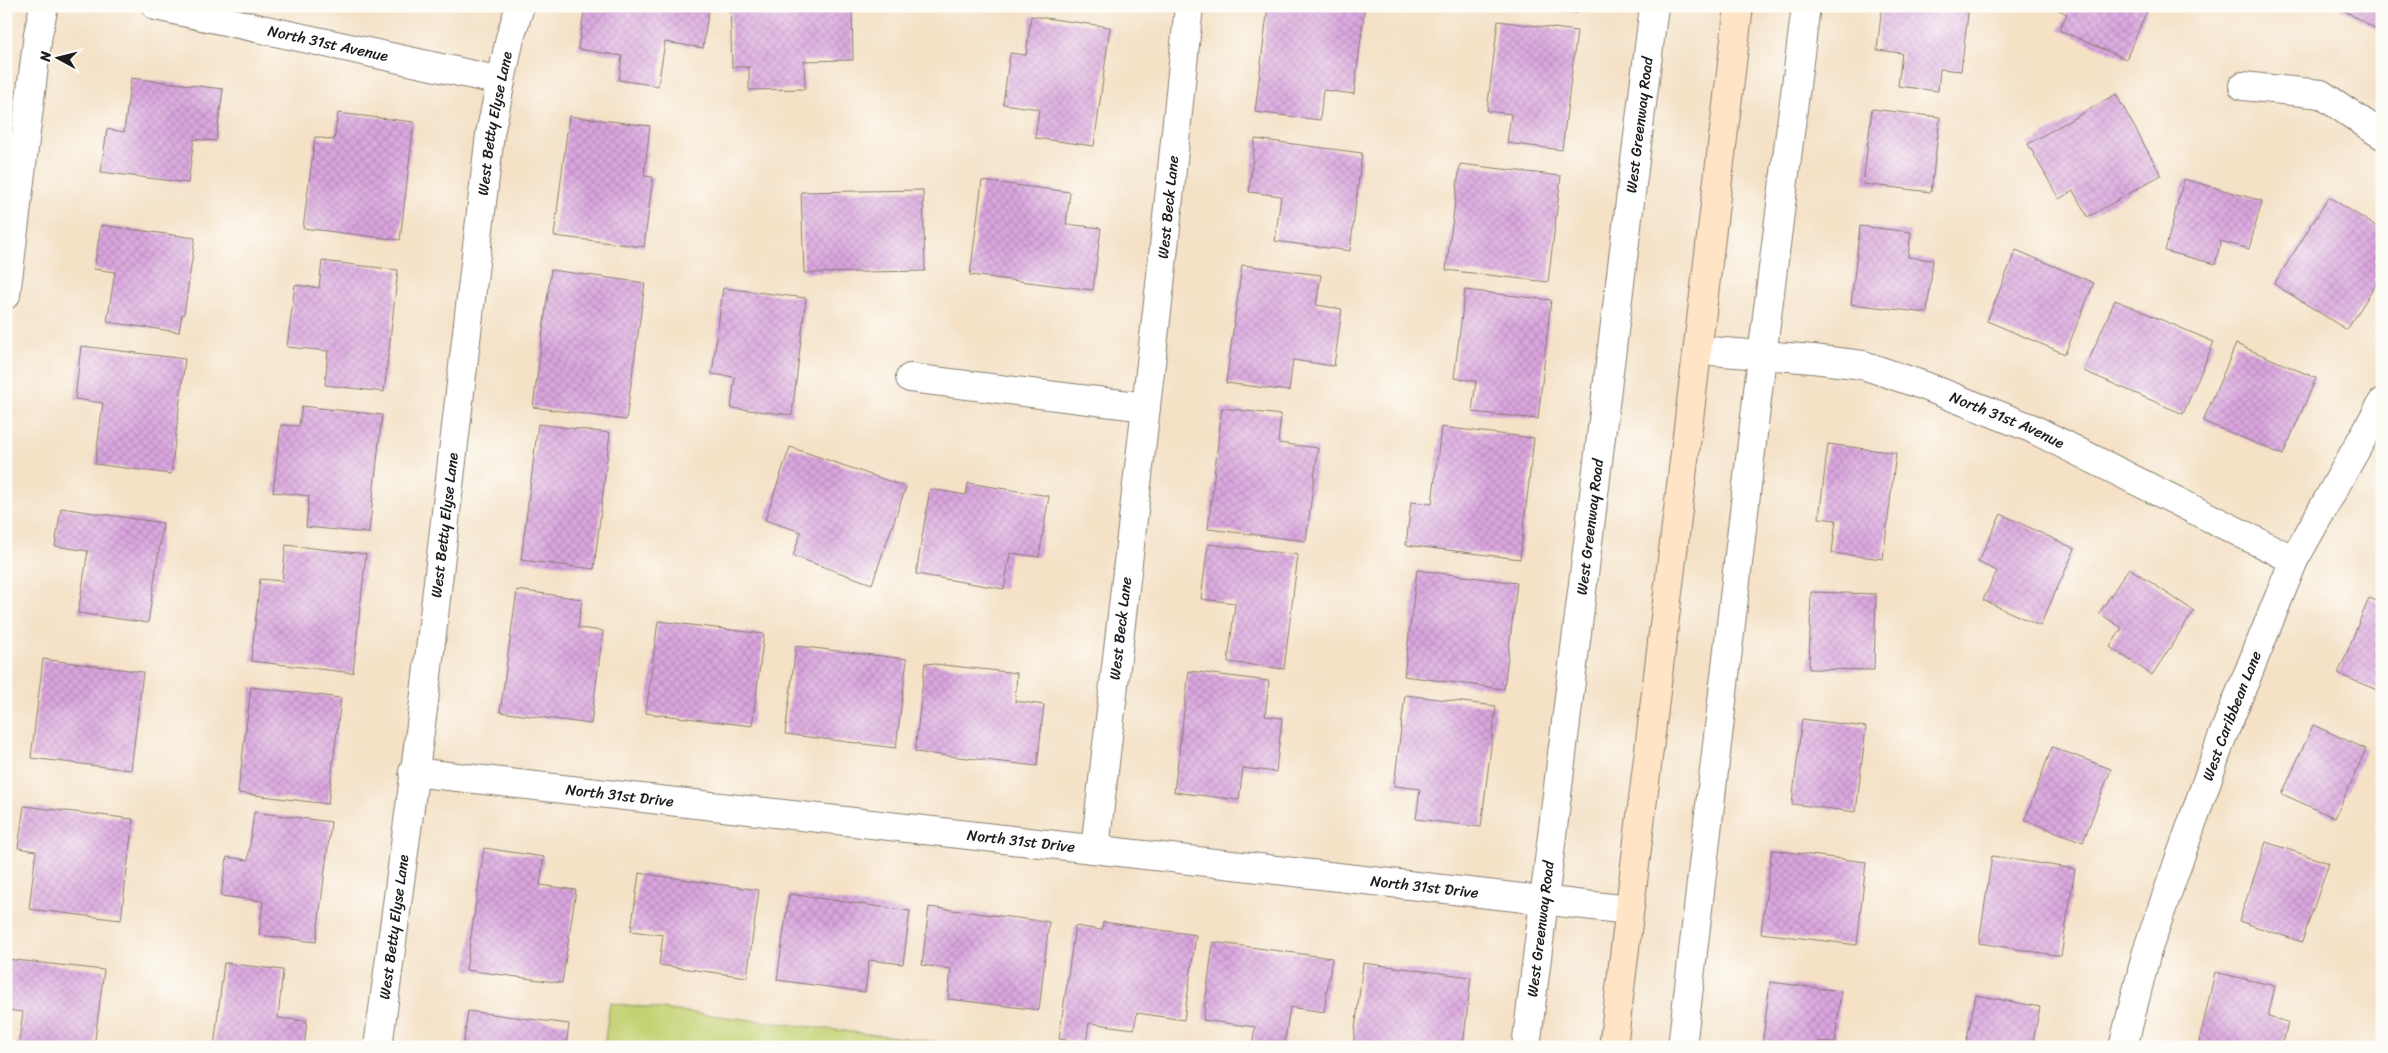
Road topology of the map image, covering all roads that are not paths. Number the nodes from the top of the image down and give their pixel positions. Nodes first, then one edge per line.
1 (44, 6) edge
2 (156, 6) edge
3 (520, 6) edge
4 (1188, 6) edge
5 (1654, 6) edge
6 (1739, 6) edge
7 (1806, 6) edge
8 (501, 81) junction
9 (2242, 86) dead end
10 (2382, 135) edge
11 (6, 295) edge
12 (1698, 350) junction
13 (1762, 356) junction
14 (910, 378) dead end
15 (2382, 403) edge
16 (1146, 407) junction
17 (2294, 560) junction
18 (413, 772) junction
19 (1095, 849) junction
20 (1544, 902) junction
21 (1629, 910) junction
22 (378, 1047) edge
23 (1526, 1047) edge
24 (1613, 1047) edge
25 (1682, 1047) edge
26 (2123, 1047) edge

1 - 11 street
2 - 8 street, North 31st Avenue
3 - 8 street, West Betty Elyse Lane
4 - 16 street, West Beck Lane
5 - 20 street, West Greenway Road
6 - 12 main road
7 - 13 street
8 - 18 street, West Betty Elyse Lane
9 - 10 street
12 - 13 street, North 31st Avenue
12 - 21 main road
13 - 17 street, North 31st Avenue
13 - 25 street
14 - 16 street
15 - 17 street, West Caribbean Lane
16 - 19 street, West Beck Lane
17 - 26 street, West Caribbean Lane
18 - 19 street, North 31st Drive
18 - 22 street, West Betty Elyse Lane
19 - 20 street, North 31st Drive
20 - 21 street, North 31st Drive
20 - 23 street, West Greenway Road
21 - 24 main road

